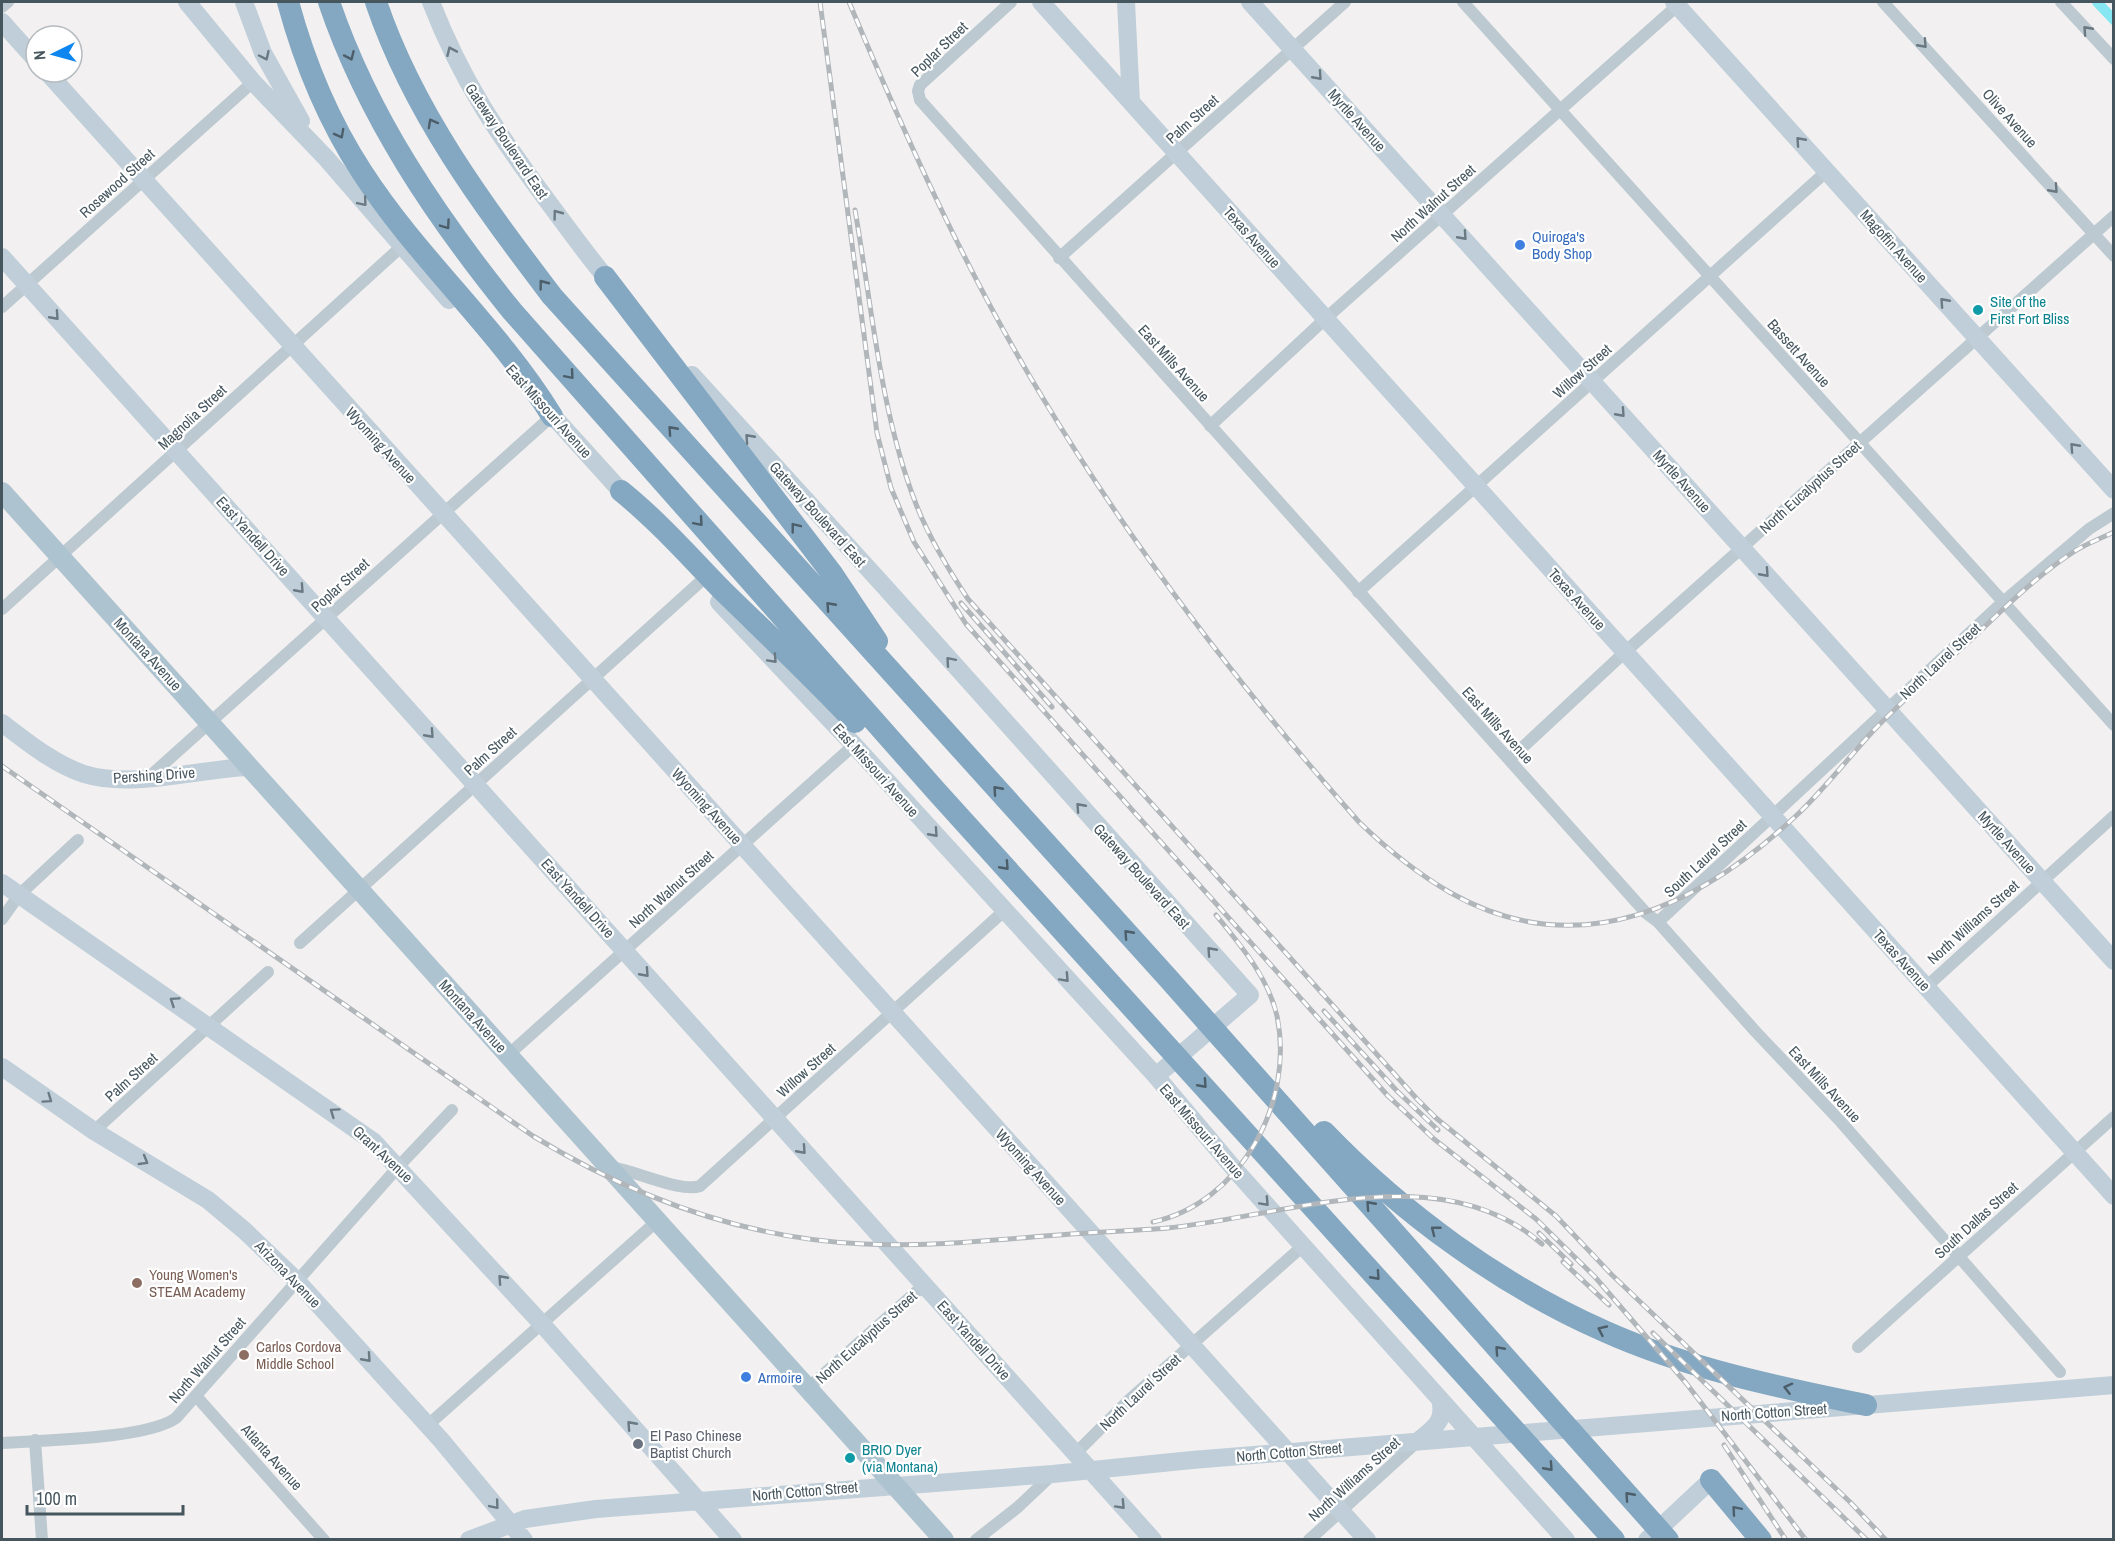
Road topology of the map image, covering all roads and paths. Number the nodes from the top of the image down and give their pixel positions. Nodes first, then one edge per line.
1 (8, 2) edge
2 (187, 2) edge
3 (244, 2) edge
4 (288, 2) edge
5 (329, 2) edge
6 (376, 2) edge
7 (431, 2) edge
8 (1011, 2) edge
9 (1041, 2) edge
10 (1126, 2) edge
11 (1251, 2) edge
12 (1345, 2) edge
13 (1463, 2) edge
14 (1883, 2) edge
15 (2061, 2) edge
16 (1676, 3) edge
17 (2, 8) edge
18 (2, 22) edge
19 (24, 47) edge
20 (1293, 48) junction
21 (2114, 59) edge
22 (253, 82) junction
23 (57, 84) edge
24 (918, 95) joint
25 (1131, 102) junction
26 (1560, 109) junction
27 (1177, 153) junction
28 (326, 158) junction
29 (1827, 171) junction
30 (143, 180) junction
31 (1443, 215) junction
32 (2114, 216) edge
33 (2094, 234) junction
34 (401, 247) junction
35 (2, 256) edge
36 (2114, 256) edge
37 (1059, 258) junction
38 (1710, 276) junction
39 (605, 277) junction
40 (26, 284) junction
41 (2, 307) edge
42 (1325, 318) junction
43 (1977, 339) junction
44 (292, 345) junction
45 (1593, 381) junction
46 (552, 416) junction
47 (1210, 426) junction
48 (1859, 442) junction
49 (177, 452) junction
50 (1476, 486) junction
51 (2114, 490) edge
52 (621, 491) junction
53 (2, 492) edge
54 (443, 513) junction
55 (2114, 513) edge
56 (1743, 548) junction
57 (60, 557) junction
58 (700, 582) junction
59 (1358, 592) junction
60 (2003, 602) junction
61 (2, 609) edge
62 (326, 618) junction
63 (1625, 652) junction
64 (593, 679) junction
65 (1888, 711) junction
66 (925, 712) junction
67 (2, 723) edge
68 (210, 723) junction
69 (2114, 725) edge
70 (854, 745) junction
71 (1510, 759) junction
72 (249, 767) junction
73 (149, 777) junction
74 (476, 784) junction
75 (937, 792) junction
76 (1772, 815) junction
77 (2114, 816) edge
78 (78, 840) dead end
79 (742, 845) junction
80 (2042, 881) junction
81 (2, 884) edge
82 (359, 890) junction
83 (19, 895) junction
84 (1004, 911) junction
85 (2, 919) edge
86 (1658, 922) junction
87 (300, 943) dead end
88 (625, 951) junction
89 (2114, 961) edge
90 (268, 972) dead end
91 (1167, 977) junction
92 (1926, 987) junction
93 (892, 1012) junction
94 (209, 1025) junction
95 (508, 1055) junction
96 (2, 1067) edge
97 (1155, 1076) junction
98 (452, 1110) dead end
99 (2114, 1117) edge
100 (774, 1119) junction
101 (94, 1131) junction
102 (2074, 1152) junction
103 (399, 1166) junction
104 (607, 1167) junction
105 (2114, 1196) edge
106 (656, 1222) junction
107 (1304, 1245) junction
108 (1959, 1256) junction
109 (297, 1281) junction
110 (924, 1285) junction
111 (542, 1324) junction
112 (1191, 1345) junction
113 (1858, 1347) dead end
114 (2060, 1372) dead end
115 (2114, 1384) edge
116 (808, 1388) junction
117 (196, 1396) junction
118 (1440, 1398) junction
119 (1866, 1405) junction
120 (428, 1425) junction
121 (1473, 1436) junction
122 (34, 1440) junction
123 (1418, 1441) junction
124 (2, 1443) edge
125 (1288, 1452) junction
126 (1075, 1455) junction
127 (1089, 1470) junction
128 (1053, 1474) junction
129 (1711, 1480) joint
130 (894, 1484) junction
131 (698, 1500) junction
132 (1341, 1511) junction
133 (511, 1532) edge
134 (42, 1539) edge
135 (324, 1539) edge
136 (469, 1539) edge
137 (524, 1539) edge
138 (733, 1539) edge
139 (944, 1539) edge
140 (976, 1539) edge
141 (1153, 1539) edge
142 (1310, 1539) edge
143 (1367, 1539) edge
144 (1566, 1539) edge
145 (1614, 1539) edge
146 (1647, 1539) edge
147 (1668, 1539) edge
148 (1761, 1539) edge

1 - 17 street
2 - 22 main road, East Missouri Avenue
3 -> 28 main road
4 -> 46 highway
5 -> 75 highway
66 -> 6 highway
39 -> 7 main road, Gateway Boulevard East
8 - 24 street, Poplar Street
9 - 25 main road, Texas Avenue
10 - 25 main road
11 - 20 main road, Myrtle Avenue
12 - 20 street, Palm Street
13 - 26 street, Bassett Avenue
14 -> 33 street, Olive Avenue
21 -> 15 street
16 - 26 street, North Walnut Street
29 -> 16 main road, Magoffin Avenue
18 - 19 main road
20 - 27 street, Palm Street
20 -> 31 main road, Myrtle Avenue
22 - 28 main road, East Missouri Avenue
22 - 30 street, Rosewood Street
23 - 30 main road, Wyoming Avenue
24 - 37 street, East Mills Avenue
25 - 27 main road, Texas Avenue
26 - 31 street, North Walnut Street
26 - 38 street, Bassett Avenue
27 - 37 street, Palm Street
27 - 42 main road, Texas Avenue
28 -> 34 main road, East Missouri Avenue
29 - 38 street, Willow Street
43 -> 29 main road, Magoffin Avenue
30 - 40 street, Rosewood Street
30 - 44 main road, Wyoming Avenue
31 - 42 street, North Walnut Street
31 -> 45 main road, Myrtle Avenue
32 - 33 street, North Eucalyptus Street
33 - 36 street, Olive Avenue
33 - 43 street, North Eucalyptus Street
34 - 44 street, Magnolia Street
34 - 46 main road, East Missouri Avenue
35 - 40 main road, East Yandell Drive
37 - 47 street, East Mills Avenue
38 - 45 street, Willow Street
38 - 48 street, Bassett Avenue
66 -> 39 highway
97 -> 39 main road, Gateway Boulevard East
40 - 41 street, Rosewood Street
40 -> 49 main road, East Yandell Drive
42 - 47 street, North Walnut Street
42 - 50 main road, Texas Avenue
43 - 48 street, North Eucalyptus Street
51 -> 43 main road, Magoffin Avenue
44 - 49 street, Magnolia Street
44 - 54 main road, Wyoming Avenue
45 - 50 street, Willow Street
45 -> 56 main road, Myrtle Avenue
46 - 52 main road, East Missouri Avenue
46 - 54 street, Poplar Street
47 - 59 street, East Mills Avenue
48 - 56 street, North Eucalyptus Street
48 - 60 street, Bassett Avenue
49 - 57 street, Magnolia Street
49 -> 62 main road, East Yandell Drive
50 - 59 street, Willow Street
50 - 63 main road, Texas Avenue
52 - 58 main road, East Missouri Avenue
52 - 75 highway
53 - 57 main road, Montana Avenue
54 - 62 street, Poplar Street
54 - 64 main road, Wyoming Avenue
55 - 60 street, North Laurel Street
56 - 63 street, North Eucalyptus Street
56 -> 65 main road, Myrtle Avenue
57 - 61 street, Magnolia Street
57 - 68 main road, Montana Avenue
58 - 64 street, Palm Street
58 -> 70 main road, East Missouri Avenue
59 - 71 street, East Mills Avenue
60 - 65 street, North Laurel Street
60 - 69 street, Bassett Avenue
62 - 68 street, Poplar Street
62 -> 74 main road, East Yandell Drive
63 - 71 street, North Eucalyptus Street
63 - 76 main road, Texas Avenue
64 - 74 street, Palm Street
64 - 79 main road, Wyoming Avenue
65 - 76 street, North Laurel Street
65 - 80 main road, Myrtle Avenue
91 -> 66 highway
67 - 73 main road, Pershing Drive
68 - 72 main road, Montana Avenue
68 - 73 street, Poplar Street
70 - 79 street, North Walnut Street
70 -> 84 main road, East Missouri Avenue
71 - 86 street, East Mills Avenue
72 - 73 main road, Pershing Drive
72 - 82 main road, Montana Avenue
74 - 82 street, Palm Street
74 - 88 main road, East Yandell Drive
75 -> 145 highway
76 - 86 street, South Laurel Street
76 - 92 main road, Texas Avenue
77 - 80 street, North Williams Street
78 - 83 street
79 - 88 street, North Walnut Street
79 - 93 main road, Wyoming Avenue
80 - 89 main road, Myrtle Avenue
80 - 92 street, North Williams Street
81 - 83 main road, Grant Avenue
82 - 87 street, Palm Street
82 - 95 main road, Montana Avenue
83 - 85 street
94 -> 83 main road, Grant Avenue
84 - 93 street, Willow Street
84 -> 97 main road, East Missouri Avenue
86 - 108 street, East Mills Avenue
88 - 95 street, North Walnut Street
88 -> 100 main road, East Yandell Drive
90 - 94 street, Palm Street
119 -> 91 highway
147 -> 91 highway
92 - 102 main road, Texas Avenue
93 - 100 street, Willow Street
93 - 112 main road, Wyoming Avenue
94 - 101 street, Palm Street
103 -> 94 main road, Grant Avenue
95 - 104 main road, Montana Avenue
96 -> 101 main road, Arizona Avenue
97 -> 107 main road, East Missouri Avenue
98 - 103 street, North Walnut Street
99 - 102 street, South Dallas Street
100 - 104 street, Willow Street
100 -> 110 main road, East Yandell Drive
101 -> 109 main road, Arizona Avenue
102 - 105 main road, Texas Avenue
102 - 108 street, South Dallas Street
103 - 109 street, North Walnut Street
111 -> 103 main road, Grant Avenue
104 - 106 main road, Montana Avenue
106 - 111 street
106 - 116 main road, Montana Avenue
107 - 112 street, North Laurel Street
107 - 118 main road, East Missouri Avenue
108 - 113 street, South Dallas Street
108 - 114 street, East Mills Avenue
109 - 117 street, North Walnut Street
109 -> 120 main road, Arizona Avenue
110 - 116 street, North Eucalyptus Street
110 - 126 main road, East Yandell Drive
111 - 120 street
131 -> 111 main road, Grant Avenue
112 - 125 main road, Wyoming Avenue
112 - 126 street, North Laurel Street
115 - 119 main road, North Cotton Street
116 - 130 main road, Montana Avenue
117 - 122 street, North Walnut Street
117 - 135 street, Atlanta Avenue
118 - 121 main road, East Missouri Avenue
118 - 123 main road
119 - 121 main road, North Cotton Street
120 -> 133 main road, Arizona Avenue
121 - 123 main road, North Cotton Street
121 - 144 main road, East Missouri Avenue
122 - 124 street, North Walnut Street
122 - 134 street
123 - 125 main road, North Cotton Street
123 - 132 street, North Williams Street
125 - 127 main road, North Cotton Street
125 - 132 main road, Wyoming Avenue
126 - 127 main road, East Yandell Drive
126 - 128 main road, North Laurel Street
127 - 128 main road, North Cotton Street
127 -> 141 main road, East Yandell Drive
128 - 130 main road, North Cotton Street
128 - 140 street, North Laurel Street
129 - 146 main road
148 -> 129 highway
130 - 131 main road, North Cotton Street
130 - 139 main road, Montana Avenue
131 - 133 main road, North Cotton Street
131 - 138 main road, Grant Avenue
132 - 142 street, North Williams Street
132 - 143 main road, Wyoming Avenue
133 - 136 main road, North Cotton Street
133 - 137 main road, Arizona Avenue

